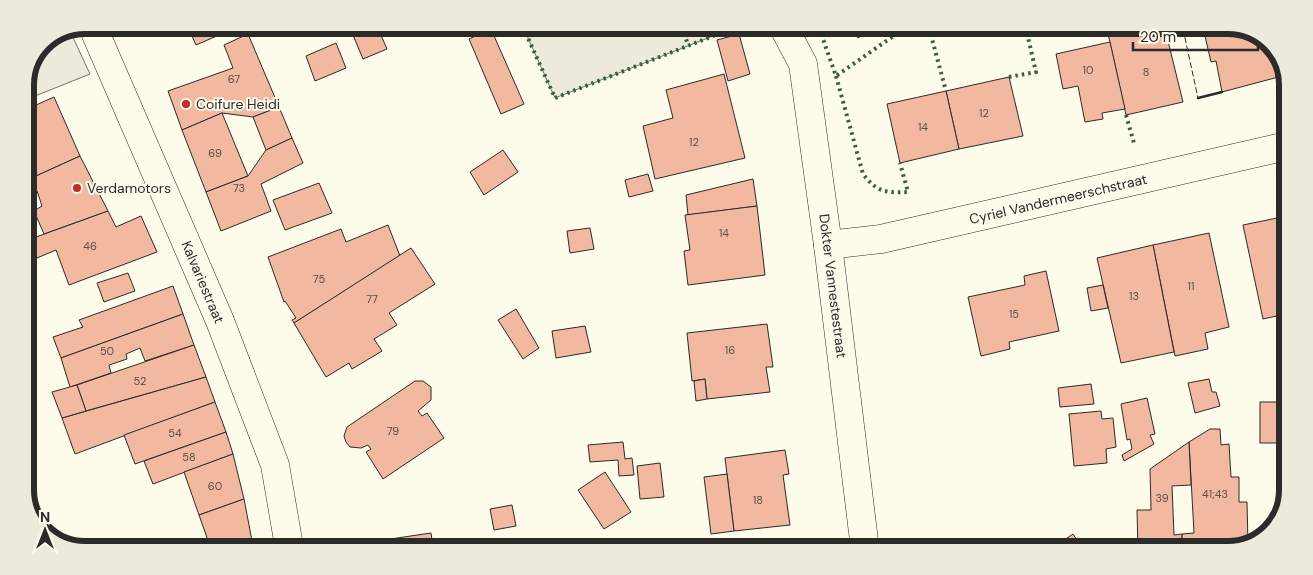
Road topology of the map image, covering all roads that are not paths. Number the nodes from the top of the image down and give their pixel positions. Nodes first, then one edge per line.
1 (96, 34) edge
2 (787, 34) edge
3 (1279, 148) edge
4 (828, 245) junction
5 (288, 541) edge
6 (864, 541) edge

1 - 5 street, Kalvariestraat
2 - 4 street, Dokter Vannestestraat
3 - 4 street, Cyriel Vandermeerschstraat
4 - 6 street, Dokter Vannestestraat

